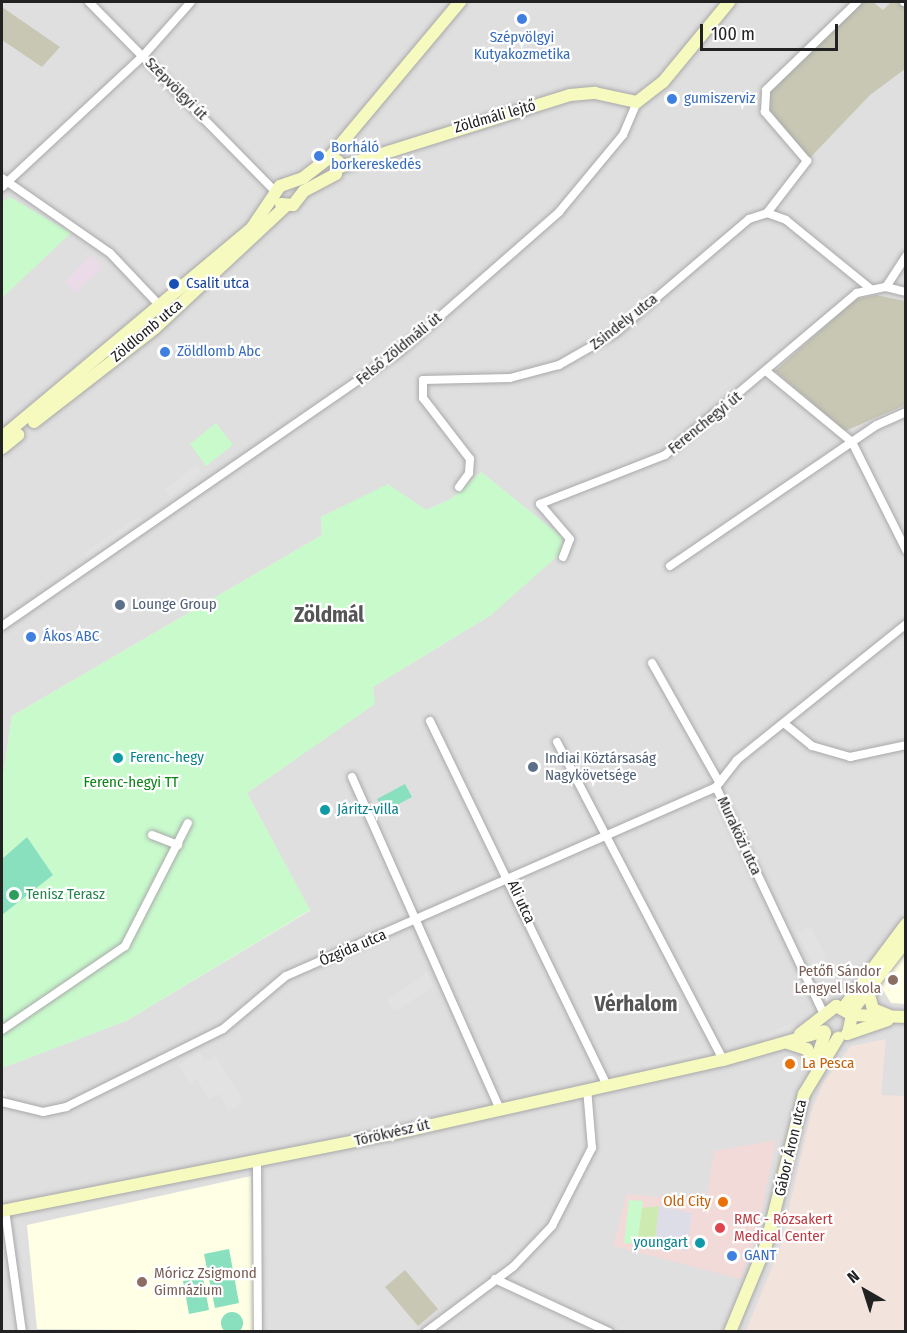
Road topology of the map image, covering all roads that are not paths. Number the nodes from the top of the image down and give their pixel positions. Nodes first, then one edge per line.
1 (89, 2) edge
2 (191, 2) edge
3 (460, 2) edge
4 (729, 2) edge
5 (857, 2) edge
6 (143, 56) junction
7 (638, 102) junction
8 (336, 162) junction
9 (3, 182) edge
10 (278, 191) junction
11 (286, 206) junction
12 (767, 213) junction
13 (906, 256) edge
14 (886, 287) junction
15 (871, 289) junction
16 (906, 292) edge
17 (165, 312) junction
18 (767, 372) junction
19 (906, 412) edge
20 (2, 437) edge
21 (852, 442) junction
22 (2, 448) edge
23 (459, 487) dead end
24 (906, 550) edge
25 (563, 556) dead end
26 (670, 566) dead end
27 (906, 624) edge
28 (2, 626) edge
29 (652, 663) dead end
30 (430, 721) dead end
31 (785, 724) junction
32 (558, 742) dead end
33 (906, 745) edge
34 (352, 777) dead end
35 (718, 784) junction
36 (188, 823) dead end
37 (605, 832) junction
38 (152, 835) dead end
39 (178, 845) junction
40 (510, 878) junction
41 (417, 921) junction
42 (906, 924) edge
43 (906, 941) edge
44 (867, 988) junction
45 (849, 1011) junction
46 (823, 1015) junction
47 (903, 1017) edge
48 (888, 1020) junction
49 (2, 1030) edge
50 (824, 1032) junction
51 (843, 1036) junction
52 (784, 1043) junction
53 (723, 1060) junction
54 (813, 1071) junction
55 (607, 1085) junction
56 (587, 1089) junction
57 (2, 1102) edge
58 (500, 1109) junction
59 (256, 1162) junction
60 (3, 1210) edge
61 (495, 1279) junction
62 (22, 1332) edge
63 (258, 1332) edge
64 (426, 1332) edge
65 (609, 1332) edge
66 (730, 1332) edge

1 - 6 street, Szépvölgyi út
2 - 6 street
3 - 8 street
4 - 7 street, Felső Zöldmáli út
5 - 12 street, Zsindely utca
6 - 9 street
6 - 10 street, Szépvölgyi út
7 - 8 street, Zöldmáli lejtő
7 - 28 street, Felső Zöldmáli út
8 - 10 street
8 - 11 street
9 - 17 street
10 - 11 street, Szépvölgyi út
10 - 17 street, Zöldlomb utca
11 - 17 street, Zöldlomb utca
12 - 15 street
12 - 23 street, Zsindely utca
13 - 14 street
14 - 15 street, Ferenchegyi út
14 - 16 street, Ferenchegyi út
15 - 18 street, Ferenchegyi út
17 - 20 street, Zöldlomb utca
17 - 22 street, Zöldlomb utca
18 - 21 street
18 - 25 street, Ferenchegyi út
19 - 21 street
21 - 24 street
21 - 26 street
27 - 31 street, Muraközi utca
29 - 35 street
30 - 40 street, Ali utca
31 - 33 street
31 - 35 street, Muraközi utca
32 - 37 street
34 - 41 street
35 - 37 street, Őzgida utca
35 - 46 street, Muraközi utca
36 - 39 street
37 - 40 street, Őzgida utca
37 - 53 street
38 - 39 street
39 - 49 street
40 - 41 street, Őzgida utca
40 - 55 street, Ali utca
41 - 57 street, Őzgida utca
41 - 58 street
42 - 45 street
43 - 44 street
44 - 45 street
44 - 47 street
45 - 46 street, Törökvész út
45 - 48 street
45 - 51 street
46 - 50 street
46 - 52 street, Törökvész út
47 - 48 street
48 - 51 street
50 - 51 street
50 - 52 street, Törökvész út
50 - 54 street
51 - 54 street, Gábor Áron utca
52 - 53 street, Törökvész út
52 - 54 street
53 - 55 street, Törökvész út
54 - 66 street, Gábor Áron utca
55 - 56 street, Törökvész út
56 - 58 street, Törökvész út
56 - 61 street
58 - 59 street, Törökvész út
59 - 60 street, Törökvész út
59 - 63 street
60 - 62 street
61 - 64 street
61 - 65 street

